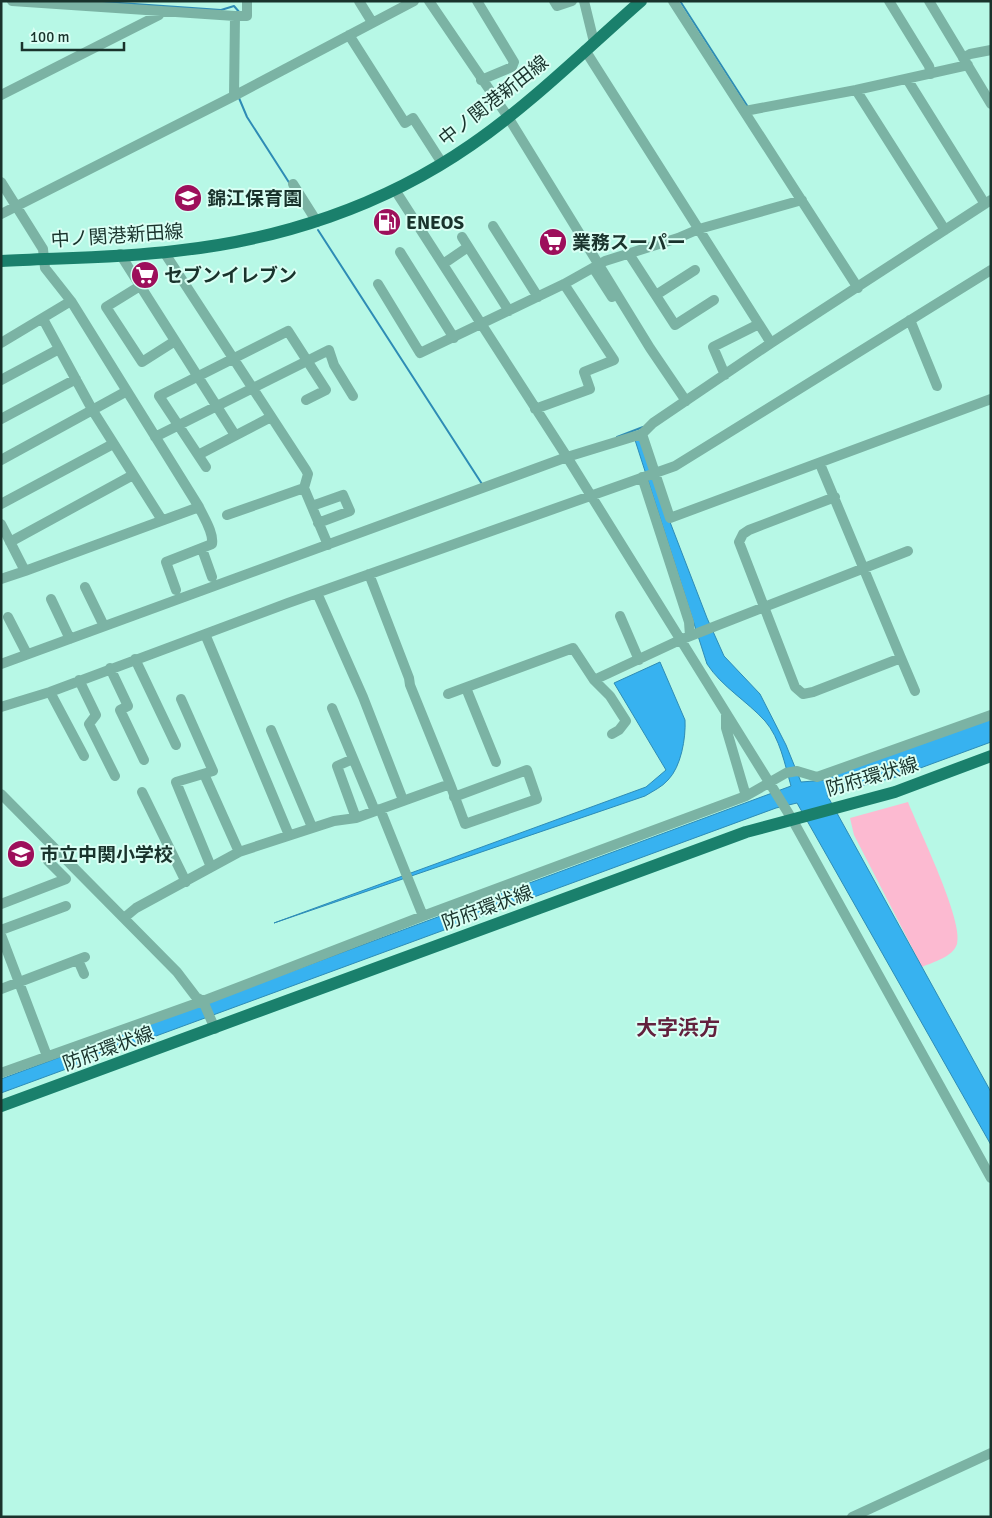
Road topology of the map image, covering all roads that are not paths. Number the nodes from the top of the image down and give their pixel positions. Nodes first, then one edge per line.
1 (12, 1) edge
2 (247, 1) edge
3 (359, 1) edge
4 (429, 1) edge
5 (477, 1) edge
6 (554, 1) edge
7 (572, 1) edge
8 (584, 1) edge
9 (641, 1) edge
10 (673, 1) edge
11 (889, 1) edge
12 (929, 1) edge
13 (408, 2) edge
14 (161, 11) junction
15 (235, 16) junction
16 (372, 22) junction
17 (349, 35) junction
18 (590, 46) junction
19 (991, 50) edge
20 (966, 61) junction
21 (931, 74) junction
22 (907, 79) junction
23 (481, 80) junction
24 (856, 90) junction
25 (1, 96) edge
26 (234, 96) junction
27 (991, 104) edge
28 (745, 111) junction
29 (508, 117) junction
30 (442, 163) junction
31 (1, 182) edge
32 (293, 184) dead end
33 (395, 190) junction
34 (802, 200) junction
35 (988, 202) edge
36 (17, 206) junction
37 (1, 214) edge
38 (317, 222) junction
39 (493, 226) dead end
40 (698, 229) junction
41 (945, 230) junction
42 (462, 237) dead end
43 (468, 247) junction
44 (164, 252) junction
45 (400, 252) dead end
46 (120, 254) junction
47 (628, 254) junction
48 (44, 258) junction
49 (1, 260) edge
50 (443, 264) junction
51 (597, 267) junction
52 (695, 270) dead end
53 (991, 270) edge
54 (378, 284) dead end
55 (564, 284) junction
56 (140, 286) junction
57 (858, 288) junction
58 (656, 295) junction
59 (538, 297) junction
60 (714, 300) dead end
61 (70, 301) junction
62 (509, 311) junction
63 (43, 319) junction
64 (910, 320) junction
65 (482, 324) junction
66 (759, 324) junction
67 (454, 338) junction
68 (175, 342) junction
69 (1, 343) edge
70 (771, 343) junction
71 (59, 349) junction
72 (644, 349) dead end
73 (233, 358) junction
74 (306, 361) junction
75 (724, 375) junction
76 (197, 376) junction
77 (76, 379) junction
78 (1, 380) edge
79 (937, 386) dead end
80 (252, 388) junction
81 (127, 392) junction
82 (353, 396) dead end
83 (991, 398) edge
84 (306, 400) dead end
85 (686, 401) junction
86 (216, 406) junction
87 (535, 409) junction
88 (93, 410) junction
89 (271, 417) junction
90 (1, 419) edge
91 (177, 425) junction
92 (642, 434) junction
93 (235, 435) junction
94 (155, 437) junction
95 (113, 444) junction
96 (198, 455) junction
97 (567, 457) junction
98 (1, 460) edge
99 (820, 464) junction
100 (206, 467) dead end
101 (132, 475) junction
102 (647, 476) junction
103 (304, 488) junction
104 (591, 496) junction
105 (836, 497) junction
106 (1, 504) edge
107 (312, 506) junction
108 (199, 508) junction
109 (228, 515) dead end
110 (162, 520) junction
111 (318, 523) junction
112 (1, 524) edge
113 (10, 542) junction
114 (328, 546) junction
115 (202, 549) junction
116 (908, 551) dead end
117 (864, 568) junction
118 (25, 570) junction
119 (369, 574) junction
120 (212, 577) dead end
121 (1, 579) edge
122 (85, 587) dead end
123 (176, 590) dead end
124 (317, 593) junction
125 (50, 599) dead end
126 (764, 608) junction
127 (620, 616) dead end
128 (8, 617) dead end
129 (104, 626) junction
130 (205, 634) junction
131 (692, 636) junction
132 (70, 639) junction
133 (680, 640) junction
134 (27, 654) junction
135 (901, 658) junction
136 (135, 660) junction
137 (639, 660) junction
138 (1, 664) edge
139 (110, 668) junction
140 (79, 680) junction
141 (594, 680) junction
142 (466, 688) junction
143 (914, 691) dead end
144 (50, 692) junction
145 (448, 694) dead end
146 (181, 699) dead end
147 (1, 707) edge
148 (332, 708) dead end
149 (726, 714) junction
150 (991, 715) edge
151 (271, 730) dead end
152 (612, 734) dead end
153 (176, 745) dead end
154 (84, 756) dead end
155 (991, 756) edge
156 (353, 759) junction
157 (144, 760) dead end
158 (496, 762) dead end
159 (204, 774) junction
160 (115, 776) dead end
161 (450, 784) junction
162 (770, 784) junction
163 (142, 792) dead end
164 (1, 794) edge
165 (746, 796) junction
166 (454, 797) junction
167 (403, 800) junction
168 (378, 810) junction
169 (356, 818) junction
170 (797, 818) junction
171 (312, 827) junction
172 (289, 834) junction
173 (59, 852) junction
174 (239, 852) junction
175 (211, 867) junction
176 (186, 882) junction
177 (1, 904) edge
178 (66, 906) dead end
179 (423, 916) junction
180 (124, 918) junction
181 (1, 930) edge
182 (1, 935) edge
183 (84, 974) dead end
184 (19, 982) junction
185 (1, 989) edge
186 (203, 1001) junction
187 (213, 1026) junction
188 (47, 1056) junction
189 (1, 1073) edge
190 (1, 1106) edge
191 (991, 1178) edge
192 (991, 1453) edge
193 (852, 1517) edge

1 - 14 street
2 - 15 street
3 - 16 street
4 - 23 street
5 - 23 street
6 - 7 street
8 - 18 street
9 - 18 main road, 中ノ関港新田線
10 - 28 street
11 - 21 street
12 - 20 street
13 - 16 street
14 - 15 street
14 - 25 street
15 - 26 street
16 - 17 street
17 - 26 street
17 - 30 street
18 - 29 main road, 中ノ関港新田線
18 - 40 street
19 - 20 street
20 - 21 street
20 - 27 street
21 - 22 street
22 - 24 street
22 - 35 street
23 - 29 street
24 - 28 street
24 - 41 street
26 - 36 street
28 - 34 street
29 - 30 main road, 中ノ関港新田線
29 - 51 street
30 - 33 main road, 中ノ関港新田線
31 - 36 street
32 - 38 street
33 - 38 main road, 中ノ関港新田線
33 - 50 street
34 - 40 street
34 - 57 street
35 - 41 street
36 - 37 street
36 - 48 street
38 - 44 main road, 中ノ関港新田線
39 - 59 street
40 - 47 street
40 - 66 street
41 - 57 street
42 - 43 street
43 - 50 street
43 - 62 street
44 - 46 main road, 中ノ関港新田線
44 - 73 street
45 - 67 street
46 - 48 main road, 中ノ関港新田線
46 - 56 street
47 - 51 street
47 - 58 street
48 - 49 main road, 中ノ関港新田線
48 - 61 street
50 - 65 street
51 - 55 street
51 - 72 street
51 - 85 street
52 - 58 street
53 - 64 street
54 - 67 street
55 - 59 street
55 - 87 street
56 - 68 street
56 - 68 street
57 - 70 street
58 - 60 street
59 - 62 street
61 - 63 street
61 - 81 street
62 - 65 street
63 - 69 street
63 - 71 street
64 - 79 street
64 - 102 street
65 - 67 street
65 - 87 street
66 - 70 street
66 - 75 street
68 - 76 street
70 - 75 street
71 - 77 street
71 - 78 street
73 - 74 street
73 - 76 street
73 - 80 street
74 - 80 street
74 - 82 street
74 - 84 street
75 - 85 street
76 - 86 street
76 - 91 street
77 - 88 street
77 - 90 street
80 - 86 street
80 - 89 street
81 - 88 street
81 - 94 street
83 - 99 street
85 - 92 street
86 - 91 street
86 - 93 street
87 - 97 street
88 - 95 street
88 - 98 street
89 - 93 street
89 - 103 street
91 - 94 street
91 - 96 street
92 - 97 street
92 - 102 street
93 - 96 street
94 - 108 street
95 - 101 street
95 - 106 street
96 - 100 street
97 - 104 street
97 - 114 street
99 - 102 street
99 - 105 street
101 - 110 street
101 - 113 street
102 - 104 street
102 - 131 street
103 - 107 street
103 - 109 street
104 - 119 street
104 - 133 street
105 - 117 street
105 - 126 street
107 - 111 street
107 - 111 street
108 - 110 street
108 - 115 street
110 - 118 street
111 - 114 street
112 - 113 street
113 - 118 street
114 - 129 street
115 - 120 street
115 - 123 street
116 - 117 street
117 - 126 street
117 - 135 street
118 - 121 street
119 - 124 street
119 - 161 street
122 - 129 street
124 - 130 street
124 - 167 street
125 - 132 street
126 - 131 street
126 - 135 street
127 - 137 street
128 - 134 street
129 - 132 street
130 - 136 street
130 - 172 street
131 - 133 street
132 - 134 street
133 - 137 street
133 - 149 street
134 - 138 street
135 - 143 street
136 - 139 street
136 - 153 street
137 - 141 street
139 - 140 street
139 - 157 street
140 - 144 street
140 - 160 street
141 - 142 street
141 - 152 street
142 - 145 street
142 - 158 street
144 - 147 street
144 - 154 street
146 - 159 street
148 - 156 street
149 - 162 street
149 - 165 street
150 - 162 street
151 - 171 street
155 - 170 main road, 防府環状線
156 - 168 street
156 - 169 street
159 - 174 street
159 - 175 street
161 - 166 street
161 - 167 street
162 - 165 street
162 - 170 street
163 - 176 street
164 - 173 street
165 - 179 street
166 - 166 street
167 - 168 street
168 - 169 street
168 - 179 street
169 - 171 street
170 - 187 main road, 防府環状線
170 - 191 street
171 - 172 street
172 - 174 street
173 - 177 street
173 - 180 street
174 - 175 street
175 - 176 street
176 - 180 street
178 - 181 street
179 - 186 street
180 - 186 street
182 - 184 street
183 - 184 street
184 - 185 street
184 - 188 street
186 - 187 street
186 - 188 street
187 - 190 main road, 防府環状線
188 - 189 street
192 - 193 street

